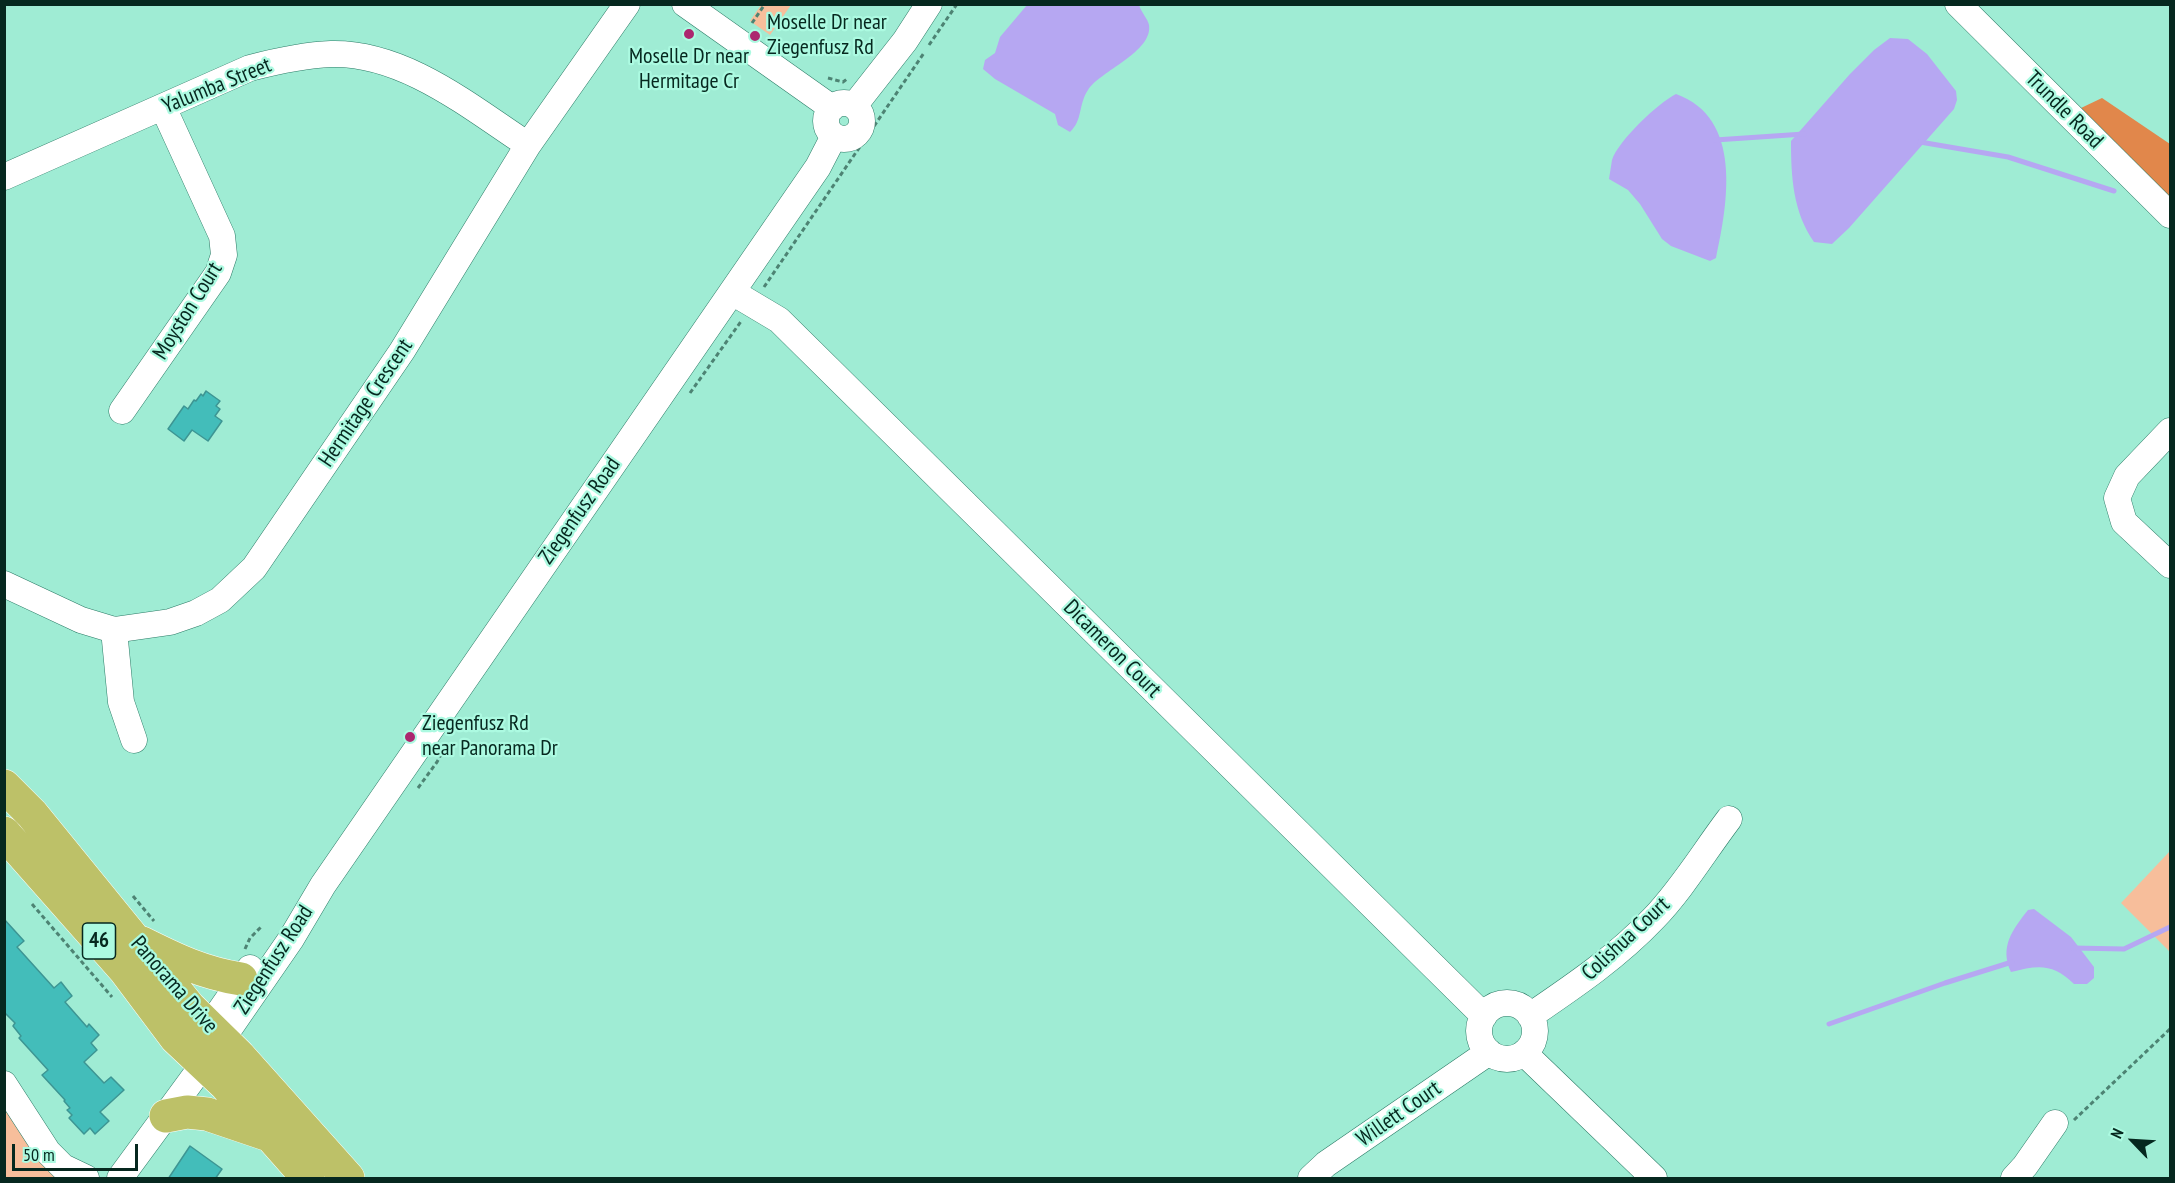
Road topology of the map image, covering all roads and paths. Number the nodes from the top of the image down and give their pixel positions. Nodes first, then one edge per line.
1 (627, 4) edge
2 (685, 4) edge
3 (765, 4) edge
4 (929, 4) edge
5 (957, 4) edge
6 (1958, 4) edge
7 (752, 23) dead end
8 (822, 73) dead end
9 (850, 76) dead end
10 (163, 107) junction
11 (843, 107) junction
12 (528, 144) junction
13 (4, 177) edge
14 (2170, 215) edge
15 (764, 287) dead end
16 (732, 292) junction
17 (747, 314) dead end
18 (684, 401) dead end
19 (122, 411) dead end
20 (2170, 431) edge
21 (2170, 565) edge
22 (4, 584) edge
23 (114, 630) junction
24 (134, 740) dead end
25 (445, 746) dead end
26 (4, 786) edge
27 (411, 797) dead end
28 (1730, 819) dead end
29 (4, 833) edge
30 (323, 885) junction
31 (130, 893) dead end
32 (30, 902) dead end
33 (261, 927) dead end
34 (146, 933) junction
35 (242, 966) junction
36 (117, 1003) dead end
37 (1484, 1016) junction
38 (1530, 1016) junction
39 (2170, 1029) edge
40 (206, 1045) junction
41 (1489, 1052) junction
42 (1524, 1053) junction
43 (4, 1084) edge
44 (166, 1116) junction
45 (2055, 1123) joint
46 (271, 1136) junction
47 (86, 1179) edge
48 (115, 1179) edge
49 (120, 1179) edge
50 (308, 1179) edge
51 (348, 1179) edge
52 (1311, 1179) edge
53 (1654, 1179) edge
54 (2014, 1179) edge

1 - 12 street, Hermitage Crescent
2 - 11 street
3 - 7 path
4 - 11 street
5 - 15 path
6 - 14 street, Trundle Road
8 - 9 path
10 - 12 street, Yalumba Street
10 - 13 street, Yalumba Street
10 - 19 street, Moyston Court
11 - 16 street, Ziegenfusz Road
12 - 23 street, Hermitage Crescent
16 - 30 street, Ziegenfusz Road
16 - 37 street, Dicameron Court
17 - 18 path
20 - 21 street
22 - 23 street, Hermitage Crescent
23 - 24 street
25 - 27 path
26 - 34 main road, Panorama Drive / 46
28 - 38 street, Colishua Court
29 - 40 main road, Panorama Drive / 46
30 - 35 street, Ziegenfusz Road
30 - 40 street, Ziegenfusz Road
31 - 34 path
32 - 36 path
33 - 35 path
34 - 35 main road
34 - 40 main road, Panorama Drive / 46
35 - 40 street, Ziegenfusz Road
37 - 38 street
37 - 41 street
38 - 42 street
39 - 45 path
40 - 44 street
40 - 46 main road, Panorama Drive / 46
40 - 48 street
40 - 51 main road, Panorama Drive / 46
41 - 42 street
41 - 52 street, Willett Court
42 - 53 street
43 - 47 street
44 - 46 main road
44 - 49 street
45 - 54 street
46 - 50 main road, Panorama Drive / 46

